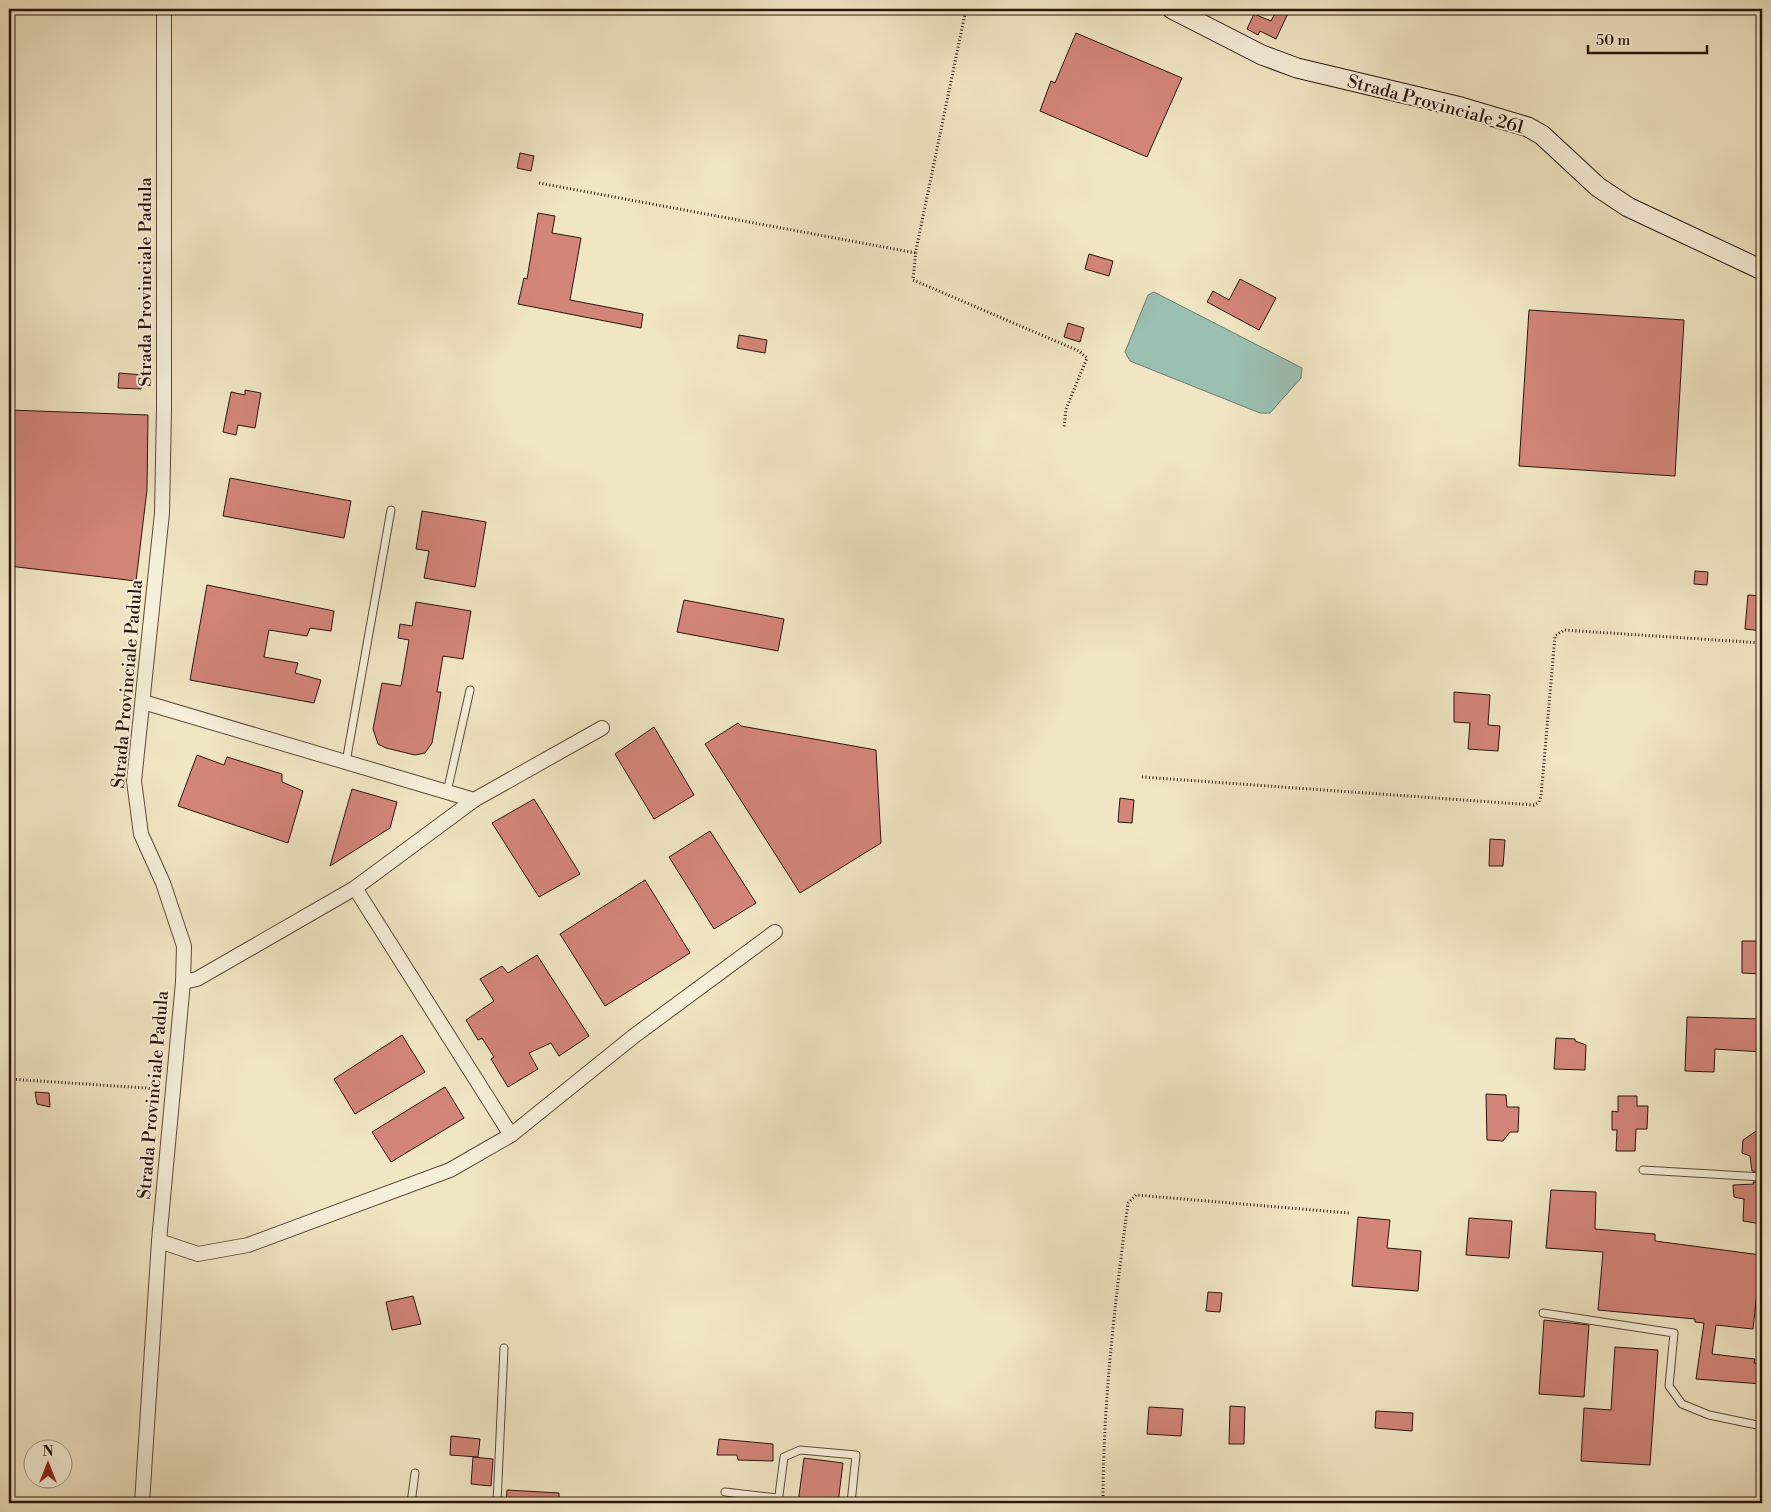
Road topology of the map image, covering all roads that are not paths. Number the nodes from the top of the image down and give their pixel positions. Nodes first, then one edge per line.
1 (164, 9) edge
2 (1172, 9) edge
3 (1762, 270) edge
4 (391, 510) dead end
5 (470, 690) dead end
6 (142, 702) junction
7 (602, 728) dead end
8 (346, 762) junction
9 (447, 792) junction
10 (474, 800) junction
11 (355, 888) junction
12 (774, 932) dead end
13 (183, 982) junction
14 (511, 1135) junction
15 (1643, 1170) dead end
16 (1762, 1178) edge
17 (158, 1241) junction
18 (1543, 1313) dead end
19 (504, 1348) dead end
20 (1762, 1426) edge
21 (415, 1473) dead end
22 (725, 1492) dead end
23 (778, 1500) edge
24 (142, 1503) edge
25 (411, 1503) edge
26 (497, 1503) edge
27 (851, 1503) edge

1 - 6 street, Strada Provinciale Padula
2 - 3 street, Strada Provinciale 261
4 - 8 lane
5 - 9 lane
6 - 8 street
6 - 13 street, Strada Provinciale Padula
7 - 10 street
8 - 9 street
9 - 10 street
10 - 11 street
11 - 13 street
11 - 14 street
12 - 14 street
13 - 17 street, Strada Provinciale Padula
14 - 17 street
15 - 16 lane
17 - 24 street, Strada Provinciale Padula
18 - 20 lane
19 - 26 lane
21 - 25 lane
22 - 23 lane
23 - 27 lane

